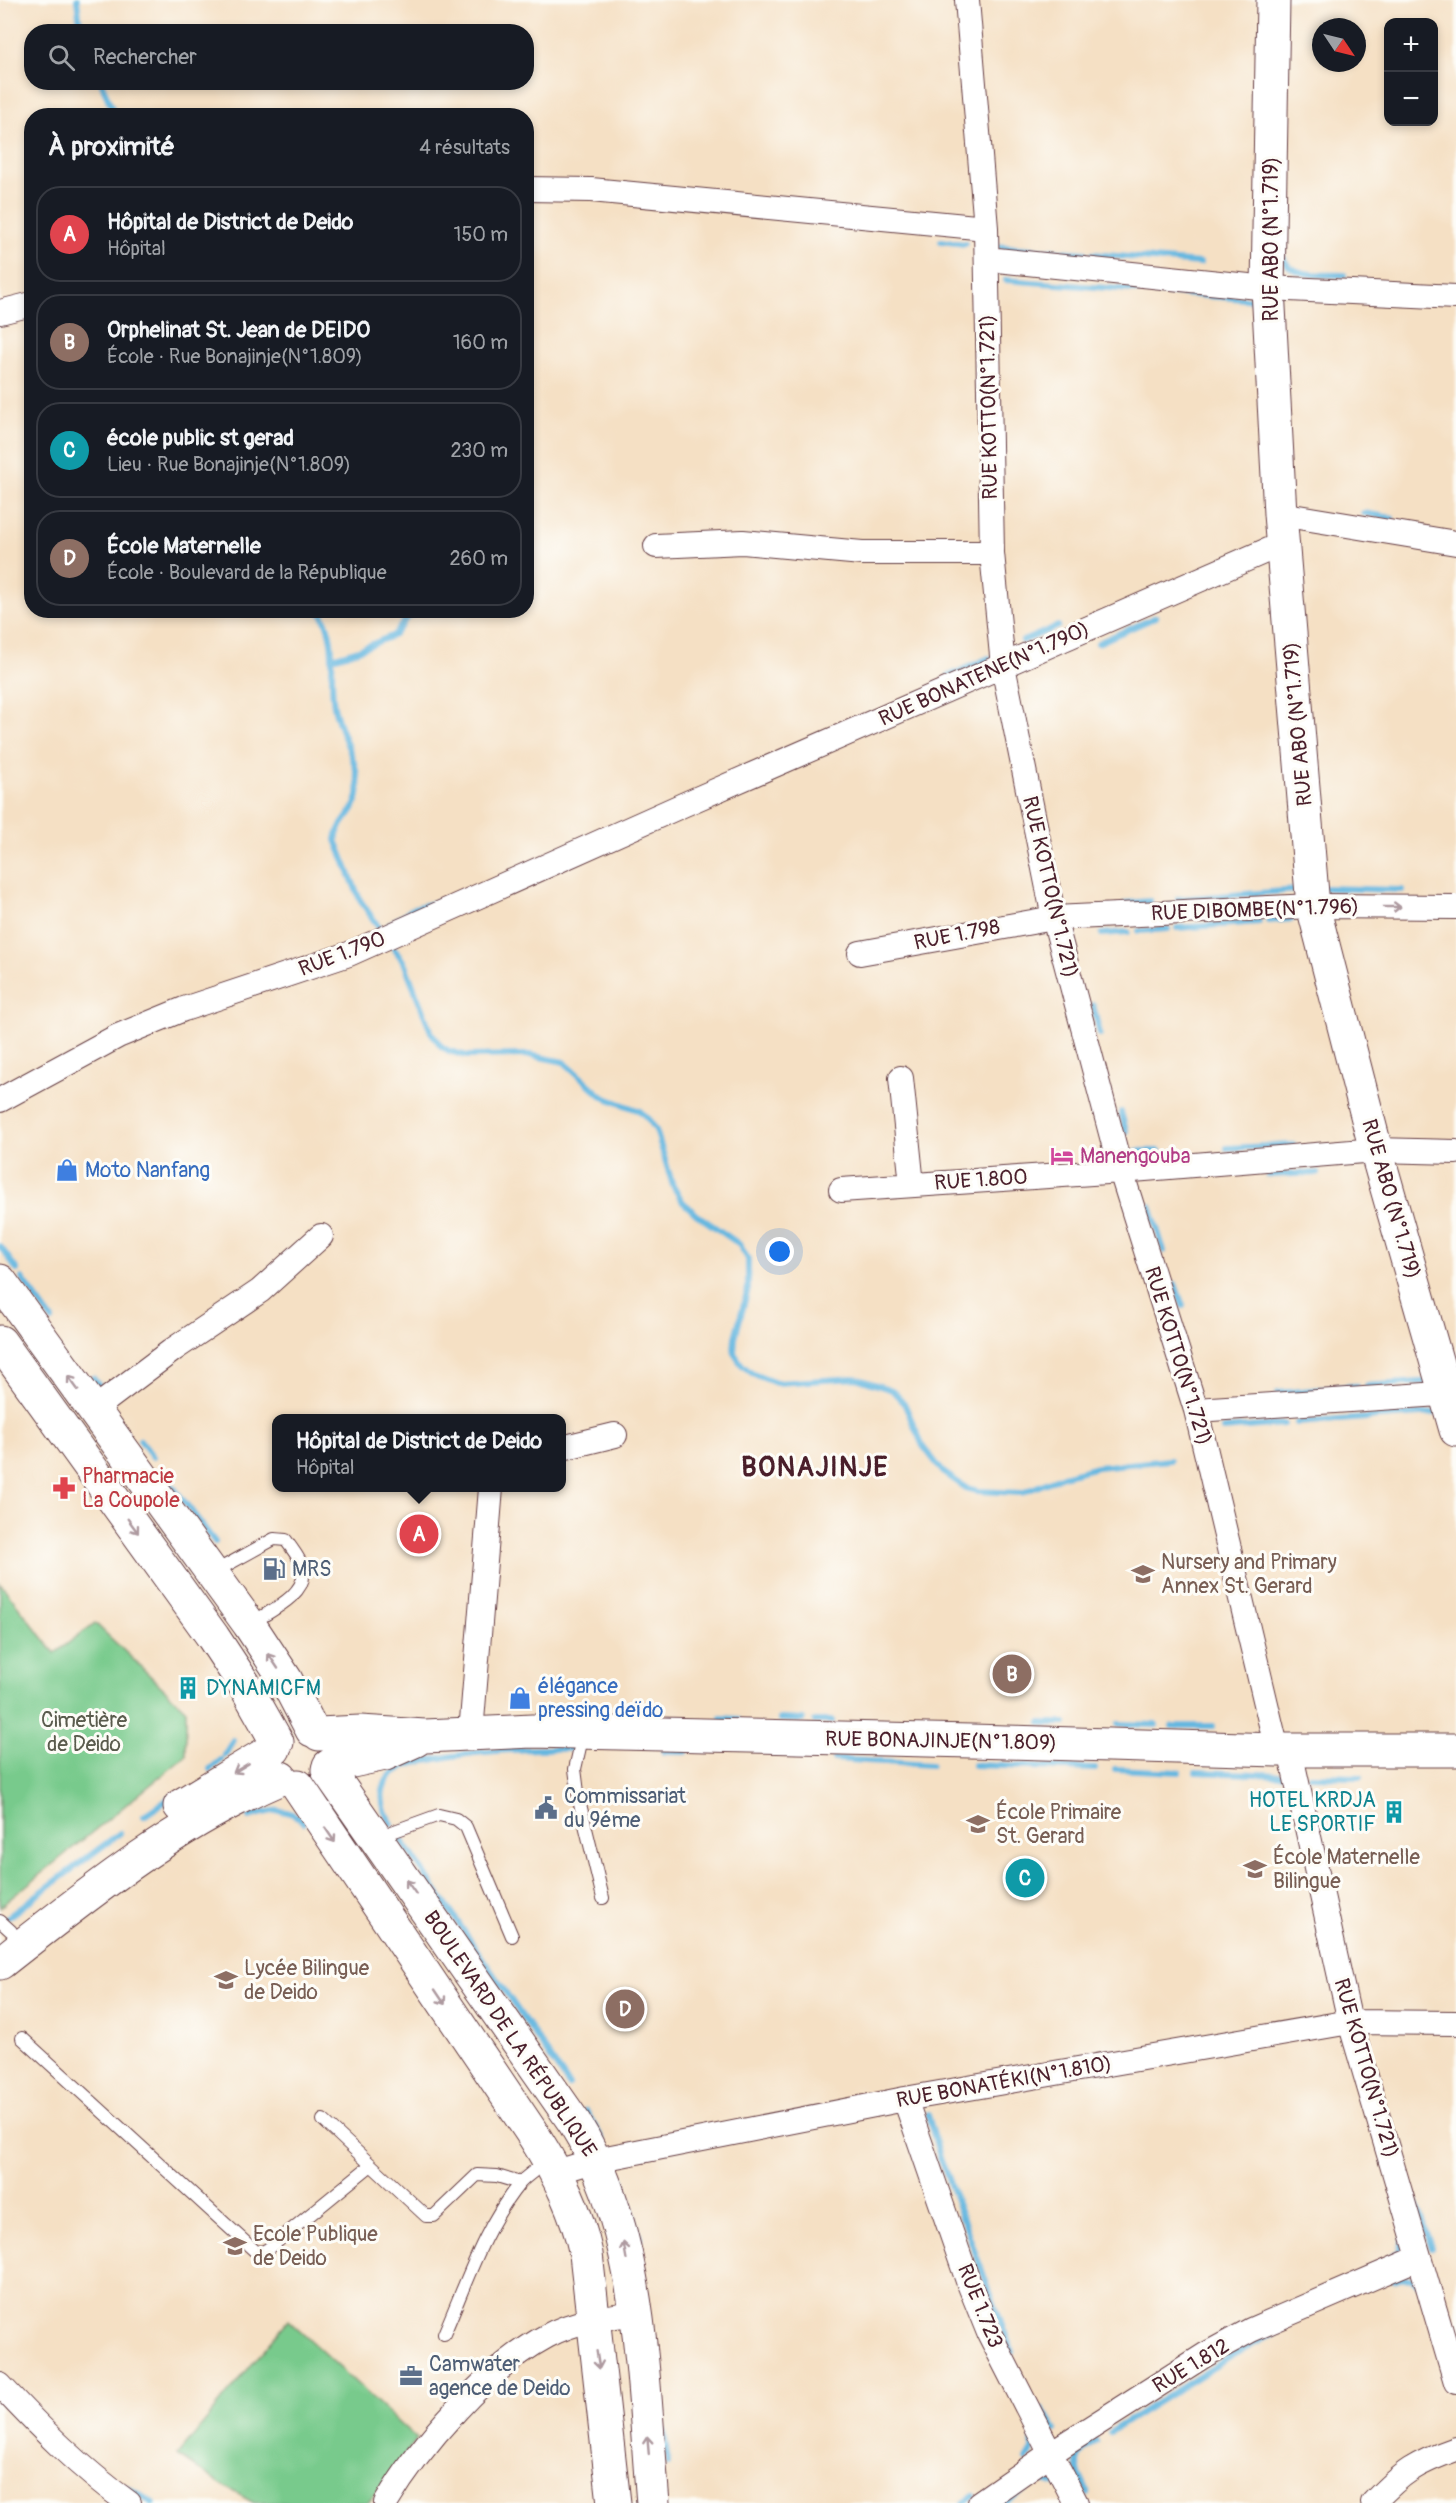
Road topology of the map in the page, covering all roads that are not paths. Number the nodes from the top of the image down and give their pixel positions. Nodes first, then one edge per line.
1 (967, 0) edge
2 (1273, 0) edge
3 (534, 189) edge
4 (986, 228) junction
5 (987, 259) junction
6 (1268, 288) junction
7 (1456, 297) edge
8 (24, 306) edge
9 (0, 312) edge
10 (1282, 529) junction
11 (1456, 543) edge
12 (656, 546) dead end
13 (992, 553) junction
14 (1004, 666) junction
15 (685, 804) joint
16 (1313, 906) junction
17 (1456, 907) edge
18 (1054, 918) junction
19 (860, 953) dead end
20 (901, 1078) dead end
21 (0, 1100) edge
22 (1376, 1150) junction
23 (1456, 1152) edge
24 (1121, 1171) junction
25 (912, 1185) junction
26 (841, 1190) dead end
27 (321, 1236) dead end
28 (1, 1285) edge
29 (0, 1342) edge
30 (1451, 1393) edge
31 (93, 1410) junction
32 (1196, 1410) junction
33 (1456, 1430) edge
34 (615, 1436) dead end
35 (566, 1447) edge
36 (491, 1492) edge
37 (211, 1574) junction
38 (249, 1624) junction
39 (316, 1732) junction
40 (583, 1732) junction
41 (471, 1733) junction
42 (425, 1736) junction
43 (1456, 1750) edge
44 (1283, 1751) junction
45 (282, 1764) junction
46 (329, 1768) junction
47 (376, 1838) junction
48 (603, 1898) dead end
49 (4, 1931) edge
50 (512, 1936) dead end
51 (0, 1963) edge
52 (1350, 2022) junction
53 (1456, 2024) edge
54 (22, 2038) dead end
55 (905, 2098) junction
56 (323, 2120) dead end
57 (596, 2160) junction
58 (371, 2165) junction
59 (553, 2166) junction
60 (520, 2183) junction
61 (1418, 2258) junction
62 (636, 2313) junction
63 (593, 2319) junction
64 (444, 2334) dead end
65 (1456, 2382) edge
66 (0, 2385) edge
67 (1456, 2449) edge
68 (1051, 2453) junction
69 (129, 2503) edge
70 (386, 2503) edge
71 (614, 2503) edge
72 (653, 2503) edge
73 (979, 2503) edge
74 (1076, 2503) edge
75 (1373, 2503) edge

1 - 4 street, RUE KOTTO(N°1.721)
2 - 6 main road, RUE ABO (N°1.719)
3 - 4 street
4 - 5 street, RUE KOTTO(N°1.721)
5 - 6 street
5 - 13 street, RUE KOTTO(N°1.721)
6 - 7 street
6 - 10 main road, RUE ABO (N°1.719)
8 - 9 street
10 - 11 street
10 - 14 street, RUE BONATENE(N°1.790)
10 - 16 main road, RUE ABO (N°1.719)
12 - 13 street
13 - 14 street, RUE KOTTO(N°1.721)
14 - 15 street, RUE BONATENE(N°1.790)
14 - 18 street, RUE KOTTO(N°1.721)
15 - 21 street, RUE 1.790
16 -> 17 street, RUE DIBOMBE(N°1.796)
16 - 18 street, RUE DIBOMBE(N°1.796)
16 - 22 main road, RUE ABO (N°1.719)
18 - 19 street, RUE 1.798
18 - 24 street, RUE KOTTO(N°1.721)
20 - 25 street
22 - 23 street, RUE 1.800
22 - 24 street, RUE 1.800
22 - 30 main road, RUE ABO (N°1.719)
24 - 25 street, RUE 1.800
24 - 32 street, RUE KOTTO(N°1.721)
25 - 26 street, RUE 1.800
27 - 31 street
31 -> 28 main road
29 -> 45 main road, BOULEVARD DE LA RÉPUBLIQUE
30 - 32 street
30 - 33 main road, RUE ABO (N°1.719)
31 - 37 main road
32 - 44 street, RUE KOTTO(N°1.721)
34 - 35 street
36 - 41 street
37 - 38 main road
37 - 38 lane
39 -> 38 main road
39 - 42 main road, RUE BONAJINJE(N°1.809)
39 - 45 main road
39 - 46 main road
40 - 41 main road, RUE BONAJINJE(N°1.809)
40 - 44 main road, RUE BONAJINJE(N°1.809)
40 - 48 lane
41 - 42 main road, RUE BONAJINJE(N°1.809)
42 - 46 main road, RUE BONAJINJE(N°1.809)
43 - 44 main road, RUE BONAJINJE(N°1.809)
44 - 52 street, RUE KOTTO(N°1.721)
45 - 46 main road
45 -> 49 main road
45 - 51 main road
45 -> 59 main road, BOULEVARD DE LA RÉPUBLIQUE
46 - 47 main road, BOULEVARD DE LA RÉPUBLIQUE
47 - 50 lane
57 -> 47 main road, BOULEVARD DE LA RÉPUBLIQUE
52 - 53 street, RUE BONATÉKI(N°1.810)
52 - 55 street, RUE BONATÉKI(N°1.810)
52 - 61 street, RUE KOTTO(N°1.721)
54 - 58 lane
55 - 57 street, RUE BONATÉKI(N°1.810)
55 - 68 street, RUE 1.723
56 - 58 lane
57 - 59 street, RUE BONATÉKI(N°1.810)
62 -> 57 main road, BOULEVARD DE LA RÉPUBLIQUE
58 - 60 lane
59 - 60 lane
59 - 63 main road, BOULEVARD DE LA RÉPUBLIQUE
60 - 64 lane
61 - 65 street, RUE KOTTO(N°1.721)
61 - 68 street, RUE 1.812
62 - 63 street
72 -> 62 main road, BOULEVARD DE LA RÉPUBLIQUE
63 - 70 street
63 -> 71 main road, BOULEVARD DE LA RÉPUBLIQUE
66 - 69 street
67 - 75 street
68 - 73 street, RUE 1.812
68 - 74 street, RUE 1.723

